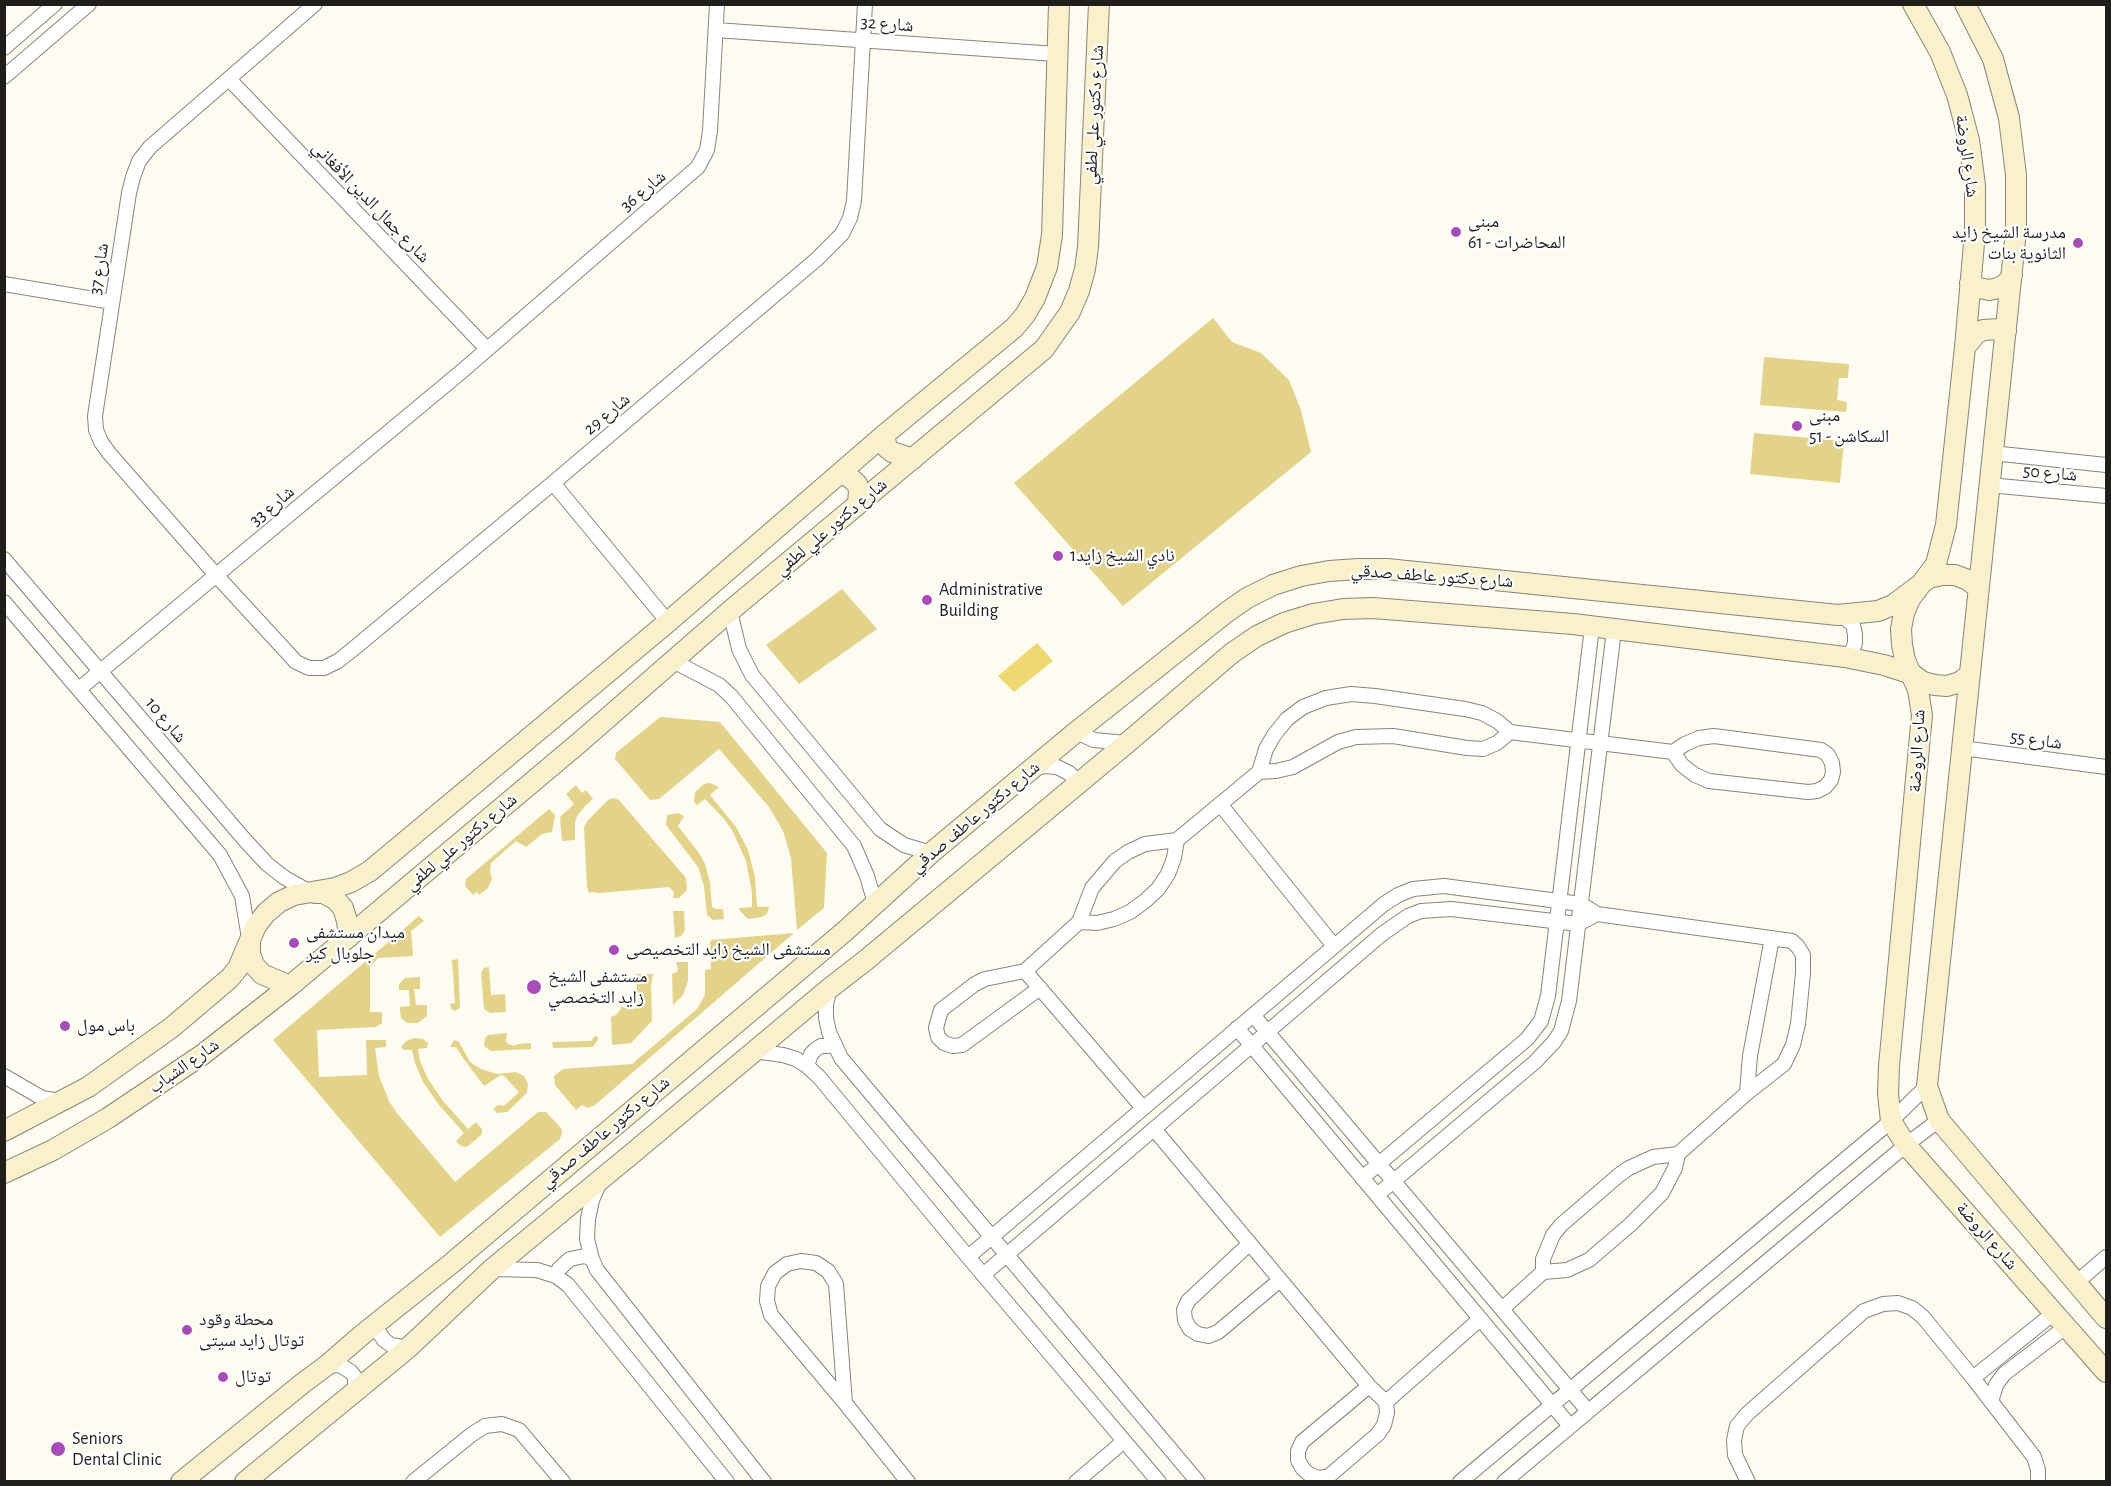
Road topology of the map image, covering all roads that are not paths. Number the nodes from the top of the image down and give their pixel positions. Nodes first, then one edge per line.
1 (55, 4) edge
2 (89, 4) edge
3 (315, 4) edge
4 (717, 4) edge
5 (866, 4) edge
6 (1059, 4) edge
7 (1099, 4) edge
8 (1913, 4) edge
9 (1965, 4) edge
10 (716, 30) junction
11 (864, 40) junction
12 (4, 48) edge
13 (1056, 54) junction
14 (4, 76) edge
15 (230, 79) junction
16 (2012, 275) junction
17 (1970, 283) junction
18 (4, 284) edge
19 (112, 302) junction
20 (2006, 331) junction
21 (1965, 347) junction
22 (487, 349) junction
23 (884, 435) junction
24 (1992, 453) junction
25 (913, 459) junction
26 (2106, 465) edge
27 (838, 475) junction
28 (554, 483) junction
29 (1989, 486) junction
30 (2106, 496) edge
31 (858, 504) junction
32 (4, 559) edge
33 (216, 575) junction
34 (1918, 585) junction
35 (1978, 588) junction
36 (4, 603) edge
37 (730, 611) junction
38 (1838, 615) junction
39 (668, 622) junction
40 (1592, 627) junction
41 (1614, 630) junction
42 (1845, 657) junction
43 (673, 661) junction
44 (101, 671) junction
45 (1912, 674) junction
46 (1970, 674) junction
47 (79, 689) junction
48 (1076, 732) junction
49 (1510, 732) junction
50 (1578, 741) junction
51 (1127, 743) junction
52 (1600, 743) junction
53 (1962, 748) junction
54 (1673, 752) junction
55 (2106, 767) edge
56 (1032, 770) junction
57 (1259, 772) junction
58 (1079, 783) junction
59 (1220, 804) junction
60 (1177, 840) junction
61 (931, 853) junction
62 (310, 892) junction
63 (1559, 901) junction
64 (875, 903) junction
65 (1581, 904) junction
66 (1597, 914) junction
67 (1557, 921) junction
68 (1079, 922) junction
69 (1578, 924) junction
70 (349, 937) junction
71 (1772, 938) junction
72 (250, 942) junction
73 (1334, 946) junction
74 (1025, 970) junction
75 (290, 986) junction
76 (830, 988) junction
77 (1040, 988) junction
78 (1253, 1015) junction
79 (1238, 1028) junction
80 (1268, 1032) junction
81 (834, 1046) junction
82 (1252, 1046) junction
83 (754, 1051) junction
84 (807, 1066) junction
85 (4, 1076) edge
86 (1927, 1086) junction
87 (1747, 1093) junction
88 (60, 1101) junction
89 (1143, 1108) junction
90 (1939, 1120) junction
91 (1891, 1121) junction
92 (1154, 1129) junction
93 (4, 1131) edge
94 (1906, 1144) junction
95 (1678, 1154) junction
96 (1379, 1164) junction
97 (4, 1173) edge
98 (1362, 1178) junction
99 (602, 1179) junction
100 (1394, 1181) junction
101 (1377, 1195) junction
102 (992, 1237) junction
103 (1249, 1244) junction
104 (1007, 1254) junction
105 (968, 1257) junction
106 (2106, 1257) edge
107 (592, 1259) junction
108 (492, 1269) junction
109 (1543, 1272) junction
110 (983, 1275) junction
111 (556, 1276) junction
112 (1280, 1280) junction
113 (2076, 1283) junction
114 (1502, 1309) junction
115 (2106, 1318) edge
116 (1480, 1319) junction
117 (2061, 1319) junction
118 (374, 1325) junction
119 (408, 1348) junction
120 (326, 1366) junction
121 (2106, 1372) edge
122 (1973, 1378) junction
123 (1369, 1386) junction
124 (1570, 1390) junction
125 (355, 1391) junction
126 (1386, 1402) junction
127 (1991, 1402) junction
128 (845, 1403) junction
129 (1552, 1405) junction
130 (1588, 1411) junction
131 (1570, 1426) junction
132 (1124, 1441) junction
133 (180, 1482) edge
134 (245, 1482) edge
135 (413, 1482) edge
136 (562, 1482) edge
137 (727, 1482) edge
138 (764, 1482) edge
139 (908, 1482) edge
140 (1076, 1482) edge
141 (1159, 1482) edge
142 (1198, 1482) edge
143 (1461, 1482) edge
144 (1504, 1482) edge
145 (1748, 1482) edge
146 (2038, 1482) edge

1 - 12 street
2 - 14 street
3 - 15 street, شارع 37
4 - 10 street, شارع 36
5 - 11 street, شارع 29
6 - 13 street, شارع دكتور علي لطفي
7 - 25 street, شارع دكتور علي لطفي
8 - 17 street, شارع الروضة
9 - 16 street, شارع الروضة
10 - 11 street, شارع 32
10 - 22 street, شارع 36
11 - 13 street, شارع 32
11 - 28 street, شارع 29
13 - 23 street, شارع دكتور علي لطفي
15 - 19 street, شارع 37
15 - 22 street, شارع جمال الدين الأفغاني
16 - 17 street
16 - 20 street, شارع الروضة
17 - 21 street, شارع الروضة
18 - 19 street
19 - 33 street, شارع 37
20 - 21 street
20 - 24 street, شارع الروضة
21 - 34 street, شارع الروضة
22 - 33 street, شارع 33
23 - 25 street
23 - 27 street, شارع دكتور علي لطفي
24 - 26 street, شارع 50
24 - 29 street, شارع الروضة
25 - 31 street, شارع دكتور علي لطفي
27 - 31 street
27 - 39 street, شارع دكتور علي لطفي
28 - 33 street, شارع 29
28 - 39 street
29 - 30 street, شارع 50
29 - 35 street, شارع الروضة
31 - 37 street, شارع دكتور علي لطفي
32 - 44 street, شارع 10
33 - 44 street, شارع 33
34 - 35 street
34 - 38 street, شارع دكتور عاطف صدقي
34 - 45 street, شارع الروضة
35 - 46 street, شارع الروضة
36 - 47 street
37 - 43 street, شارع دكتور علي لطفي
37 - 61 street
38 - 42 street
38 - 48 street, شارع دكتور عاطف صدقي
39 - 62 street, شارع دكتور علي لطفي
40 - 41 street, شارع دكتور عاطف صدقي
40 - 50 street
40 - 51 street, شارع دكتور عاطف صدقي
41 - 42 street, شارع دكتور عاطف صدقي
41 - 52 street
42 - 45 street, شارع دكتور عاطف صدقي
43 - 64 street
43 - 70 street, شارع دكتور علي لطفي
44 - 47 street, شارع 33
44 - 62 street, شارع 10
45 - 46 street
45 - 91 street, شارع الروضة
46 - 53 street, شارع الروضة
47 - 72 street
48 - 51 street
48 - 56 street, شارع دكتور عاطف صدقي
49 - 50 street
49 - 57 street
49 - 57 street
50 - 52 street
50 - 63 street
51 - 58 street, شارع دكتور عاطف صدقي
52 - 54 street
52 - 65 street
53 - 55 street, شارع 55
53 - 86 street, شارع الروضة
54 - 54 street
56 - 58 street
56 - 61 street, شارع دكتور عاطف صدقي
57 - 59 street
58 - 76 street, شارع دكتور عاطف صدقي
59 - 60 street
59 - 73 street
60 - 68 street
60 - 68 street
61 - 64 street, شارع دكتور عاطف صدقي
62 - 70 street
62 - 72 street, شارع الشباب
63 - 65 street
63 - 67 street
63 - 73 street
64 - 118 street, شارع دكتور عاطف صدقي
65 - 66 street
65 - 69 street
66 - 69 street
66 - 71 street
67 - 69 street
67 - 80 street
67 - 96 street
68 - 74 street
69 - 100 street
70 - 75 street, شارع الشباب
71 - 87 street
71 - 87 street
72 - 75 street
72 - 88 street, شارع الشباب
73 - 78 street
74 - 77 street
74 - 77 street
75 - 97 street, شارع الشباب
76 - 81 street
76 - 83 street, شارع دكتور عاطف صدقي
77 - 89 street
78 - 79 street
78 - 80 street
79 - 82 street
79 - 89 street
80 - 82 street
80 - 96 street
81 - 84 street
81 - 102 street
82 - 92 street
82 - 98 street
83 - 84 street
83 - 99 street, شارع دكتور عاطف صدقي
84 - 105 street
85 - 88 street
86 - 90 street, شارع الروضة
86 - 91 street
87 - 95 street
88 - 93 street, شارع الشباب
89 - 102 street
90 - 94 street
90 - 113 street, شارع الروضة
91 - 94 street, شارع الروضة
91 - 124 street
92 - 103 street
92 - 104 street
94 - 117 street, شارع الروضة
94 - 130 street
95 - 109 street
95 - 109 street
96 - 98 street
96 - 100 street
98 - 101 street
99 - 107 street
99 - 108 street, شارع دكتور عاطف صدقي
100 - 101 street
100 - 114 street
101 - 116 street
102 - 104 street
102 - 105 street
103 - 112 street
103 - 112 street
104 - 110 street
104 - 142 street
105 - 110 street
106 - 113 street
107 - 111 street
107 - 138 street
108 - 111 street
108 - 119 street, شارع دكتور عاطف صدقي
109 - 114 street
110 - 132 street
111 - 137 street
112 - 123 street
113 - 115 street, شارع الروضة
114 - 124 street
116 - 126 street
116 - 129 street
117 - 121 street, شارع الروضة
117 - 122 street
117 - 127 street
118 - 119 street
118 - 120 street, شارع دكتور عاطف صدقي
119 - 125 street, شارع دكتور عاطف صدقي
120 - 125 street
120 - 133 street, شارع دكتور عاطف صدقي
122 - 127 street
122 - 145 street
123 - 126 street
123 - 126 street
124 - 129 street
124 - 130 street
125 - 134 street, شارع دكتور عاطف صدقي
127 - 146 street
128 - 128 street
128 - 139 street
129 - 131 street
129 - 143 street
130 - 131 street
131 - 144 street
132 - 140 street
132 - 141 street
135 - 136 street

